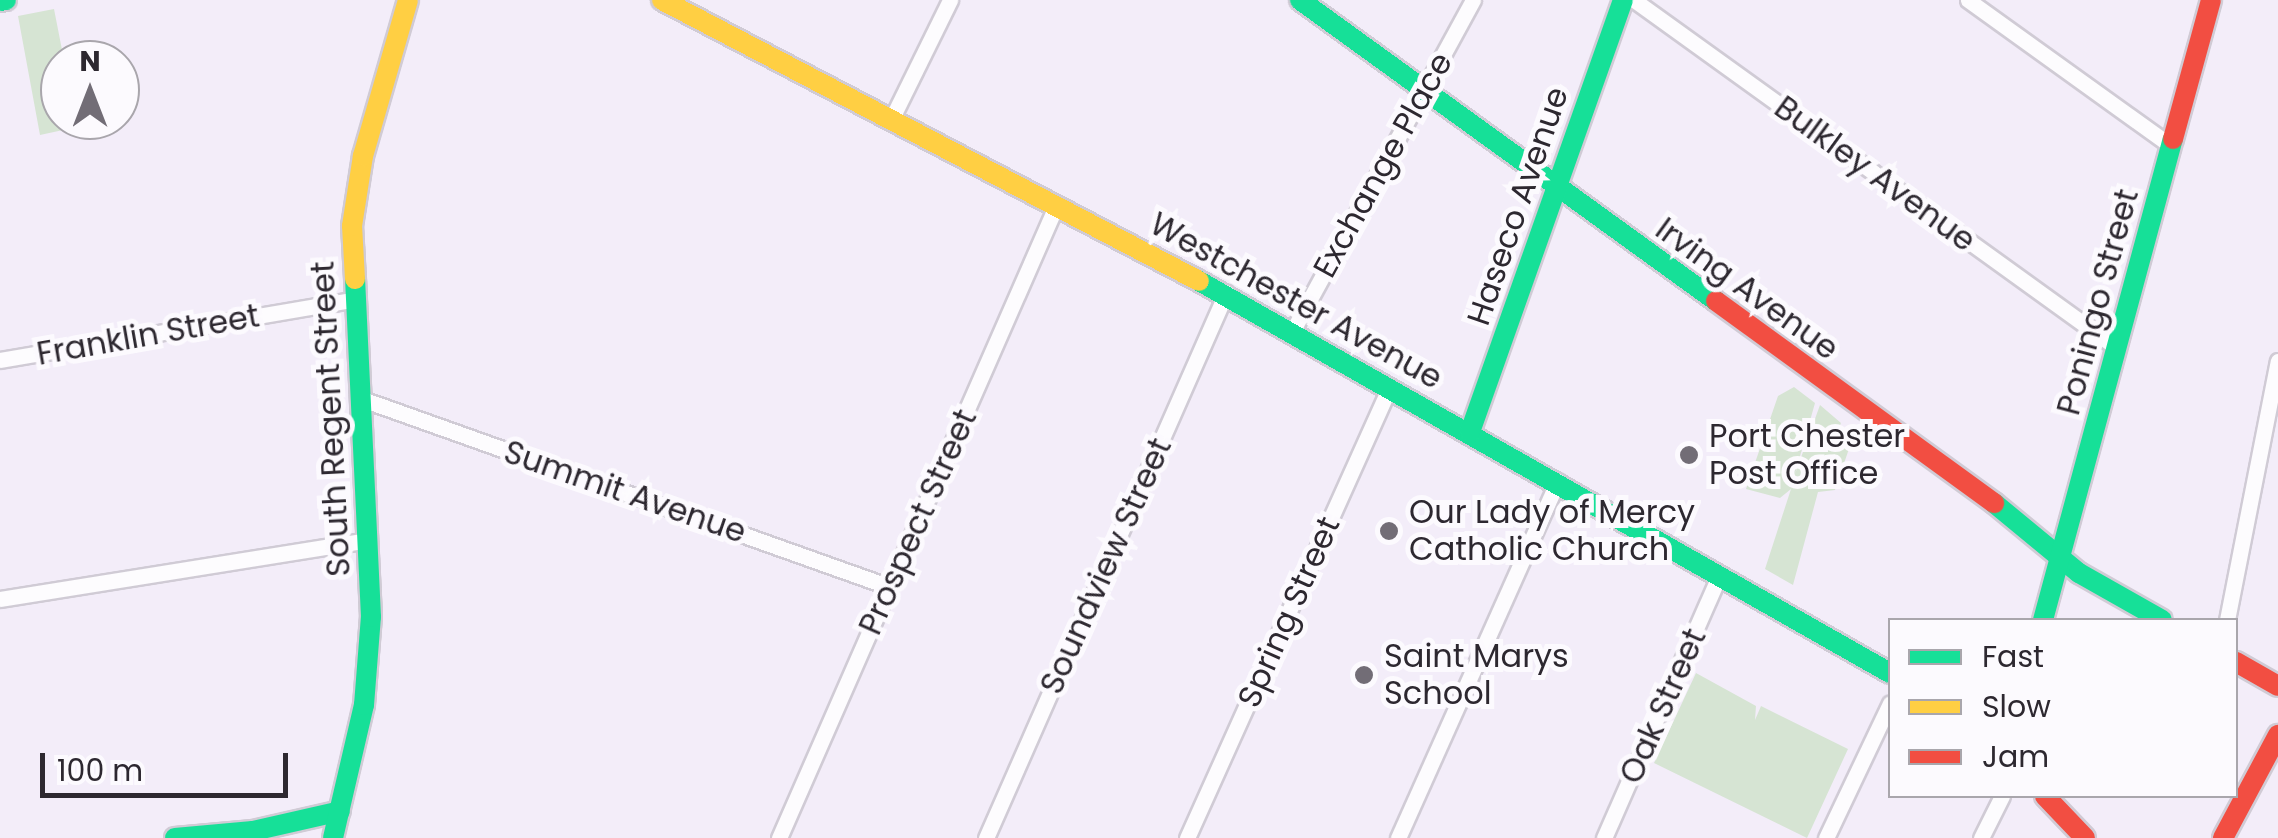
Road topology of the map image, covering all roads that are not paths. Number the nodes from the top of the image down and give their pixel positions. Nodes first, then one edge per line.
1 (408, 0) edge
2 (662, 0) edge
3 (950, 0) edge
4 (1300, 0) edge
5 (1472, 0) edge
6 (1623, 0) edge
7 (1634, 0) edge
8 (1968, 0) edge
9 (2210, 0) edge
10 (1424, 92) junction
11 (890, 120) junction
12 (2171, 146) junction
13 (1555, 187) junction
14 (1056, 206) junction
15 (1226, 293) junction
16 (355, 299) junction
17 (1293, 330) junction
18 (2116, 348) junction
19 (0, 360) edge
20 (2278, 361) edge
21 (1390, 386) junction
22 (359, 398) junction
23 (1470, 432) junction
24 (1558, 481) junction
25 (366, 540) junction
26 (2060, 556) junction
27 (1720, 574) junction
28 (890, 587) junction
29 (0, 599) edge
30 (2044, 618) edge
31 (2159, 618) edge
32 (2227, 618) edge
33 (2238, 663) edge
34 (1888, 672) edge
35 (2278, 686) edge
36 (1888, 707) edge
37 (2278, 735) edge
38 (2001, 798) edge
39 (2047, 798) edge
40 (340, 811) junction
41 (260, 834) edge
42 (175, 838) edge
43 (333, 838) edge
44 (779, 838) edge
45 (986, 838) edge
46 (1188, 838) edge
47 (1398, 838) edge
48 (1604, 838) edge
49 (1826, 838) edge
50 (1981, 838) edge
51 (2085, 838) edge
52 (2222, 838) edge

1 - 16 street, South Regent Street
2 - 11 street, Westchester Avenue
3 - 11 street
4 - 10 street, Irving Avenue
5 - 10 street, Exchange Place
6 - 13 street, Haseco Avenue
7 - 18 street, Bulkley Avenue
8 - 12 street
9 - 12 street, Poningo Street
10 - 13 street, Irving Avenue
10 - 17 street, Exchange Place
11 - 14 street, Westchester Avenue
12 - 18 street, Poningo Street
13 - 23 street, Haseco Avenue
13 - 26 street, Irving Avenue
14 - 15 street, Westchester Avenue
14 - 28 street, Prospect Street
15 - 17 street, Westchester Avenue
15 - 45 street, Soundview Street
16 - 19 street, Franklin Street
16 - 22 street, South Regent Street
17 - 21 street, Westchester Avenue
18 - 26 street, Poningo Street
20 - 32 street
21 - 23 street, Westchester Avenue
21 - 46 street, Spring Street
22 - 25 street, South Regent Street
22 - 28 street, Summit Avenue
23 - 24 street, Westchester Avenue
24 - 27 street, Westchester Avenue
24 - 47 street
25 - 29 street
25 - 40 street, South Regent Street
26 - 30 street, Poningo Street
26 - 31 street, Irving Avenue
27 - 34 street, Westchester Avenue
27 - 48 street, Oak Street
28 - 44 street, Prospect Street
33 - 35 street
36 - 49 street
37 - 52 street
38 - 50 street
39 - 51 street
40 - 41 street
40 - 43 street, South Regent Street
41 - 42 street

